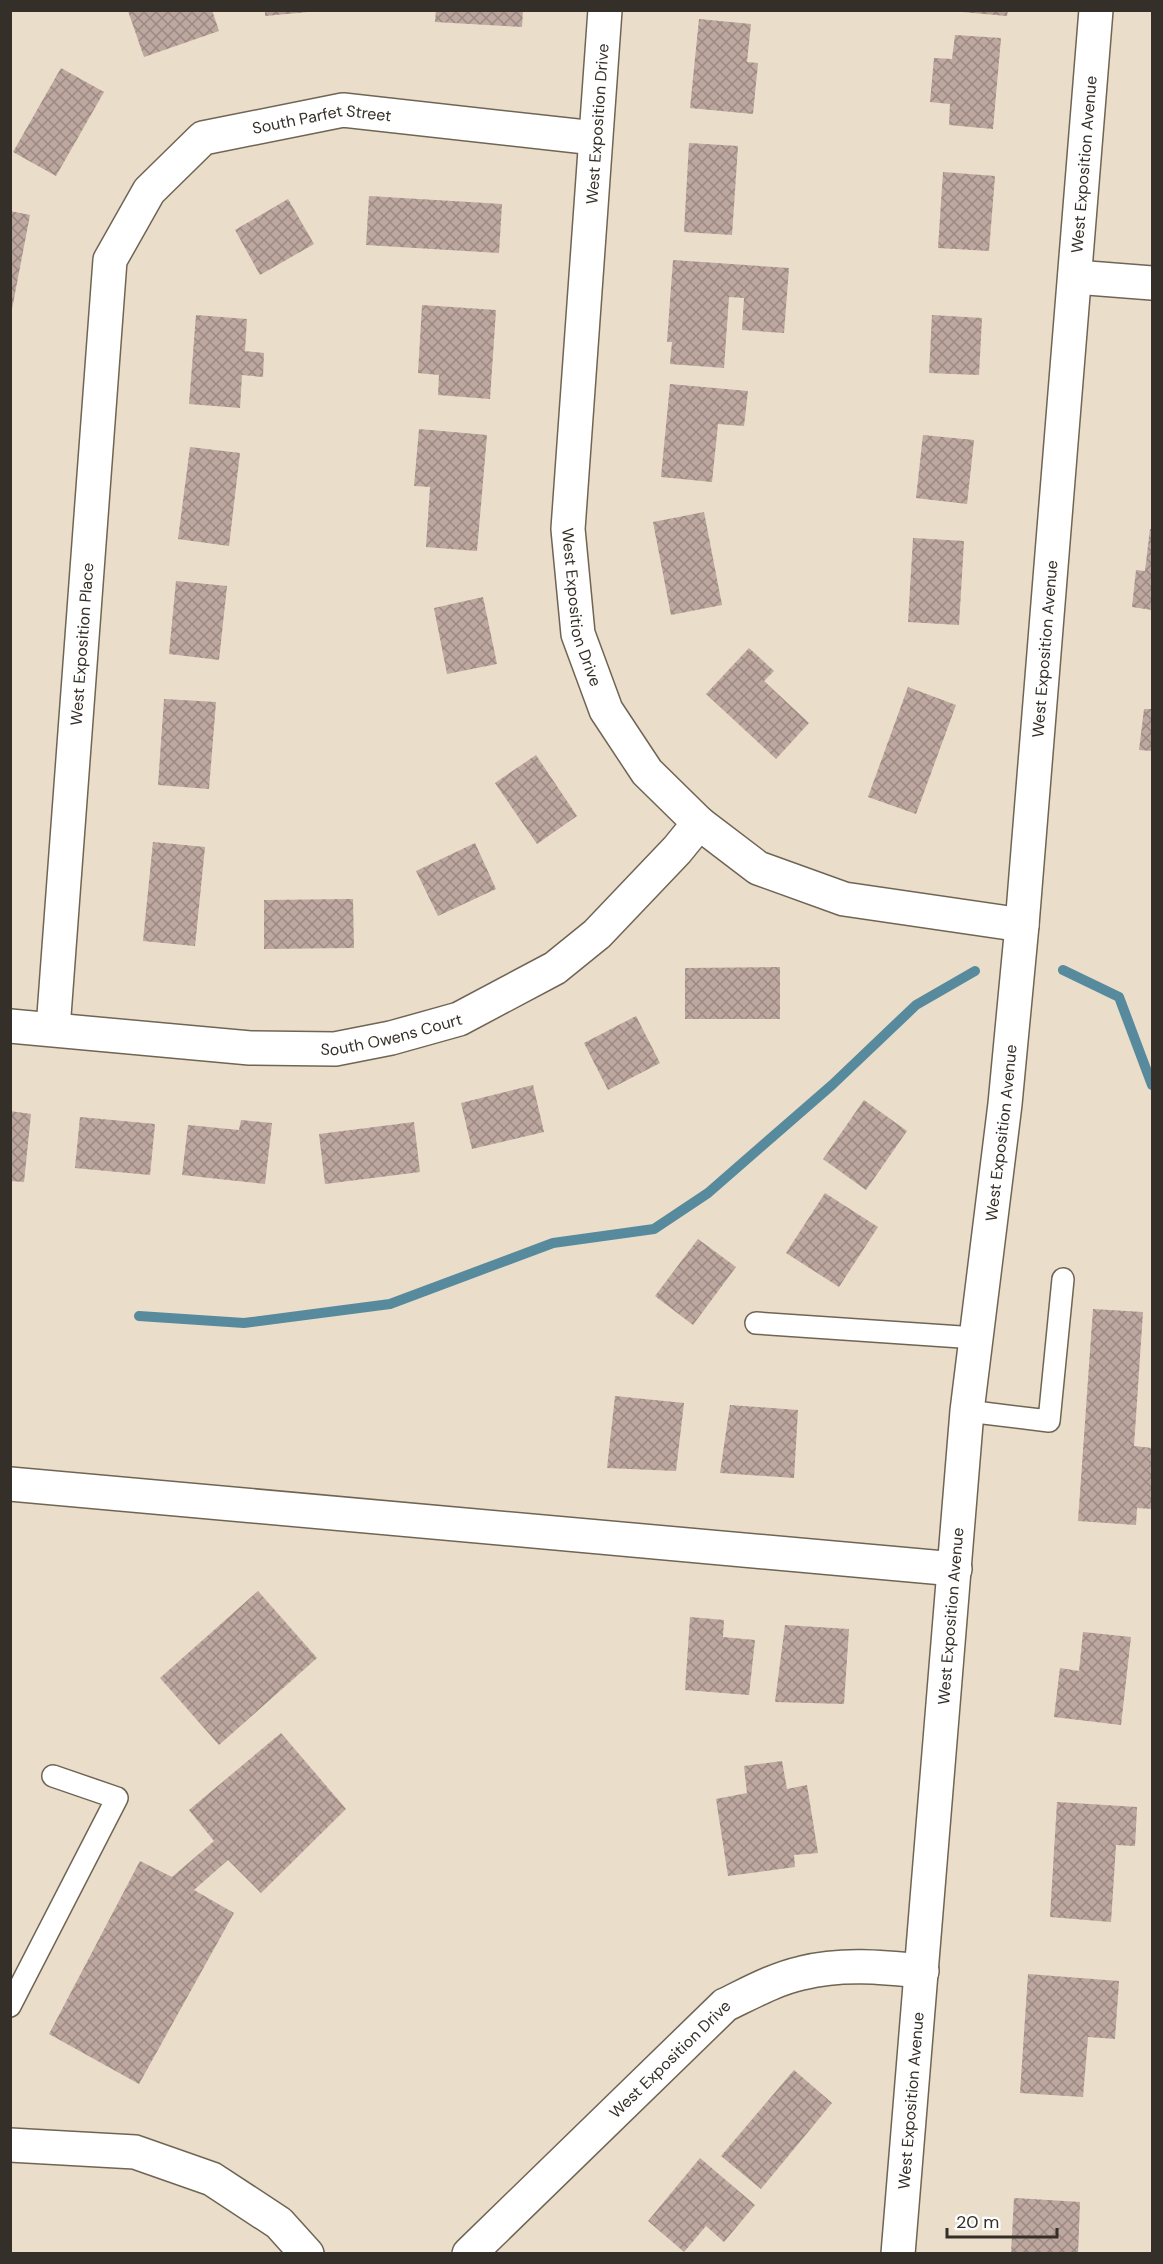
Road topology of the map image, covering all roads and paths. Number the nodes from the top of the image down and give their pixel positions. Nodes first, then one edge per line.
1 (605, 10) edge
2 (1096, 10) edge
3 (595, 138) junction
4 (110, 260) joint
5 (1075, 277) junction
6 (1152, 283) edge
7 (699, 823) junction
8 (1022, 925) junction
9 (10, 1026) edge
10 (53, 1029) junction
11 (1063, 1279) dead end
12 (756, 1323) dead end
13 (976, 1338) junction
14 (967, 1411) junction
15 (10, 1484) edge
16 (955, 1569) junction
17 (53, 1776) dead end
18 (922, 1971) junction
19 (10, 2006) edge
20 (10, 2145) edge
21 (308, 2253) edge
22 (469, 2253) edge
23 (898, 2253) edge

1 - 3 street, West Exposition Drive
2 - 5 street, West Exposition Avenue
3 - 4 street, South Parfet Street
3 - 7 street, West Exposition Drive
4 - 10 street, West Exposition Place
5 - 6 street
5 - 8 street, West Exposition Avenue
7 - 8 street, West Exposition Drive
7 - 10 street, South Owens Court
8 - 13 street, West Exposition Avenue
9 - 10 street, South Owens Court
11 - 14 lane
12 - 13 lane
13 - 14 street, West Exposition Avenue
14 - 16 street, West Exposition Avenue
15 - 16 street
16 - 18 street, West Exposition Avenue
17 - 19 lane
18 - 22 street, West Exposition Drive
18 - 23 street, West Exposition Avenue
20 - 21 street

